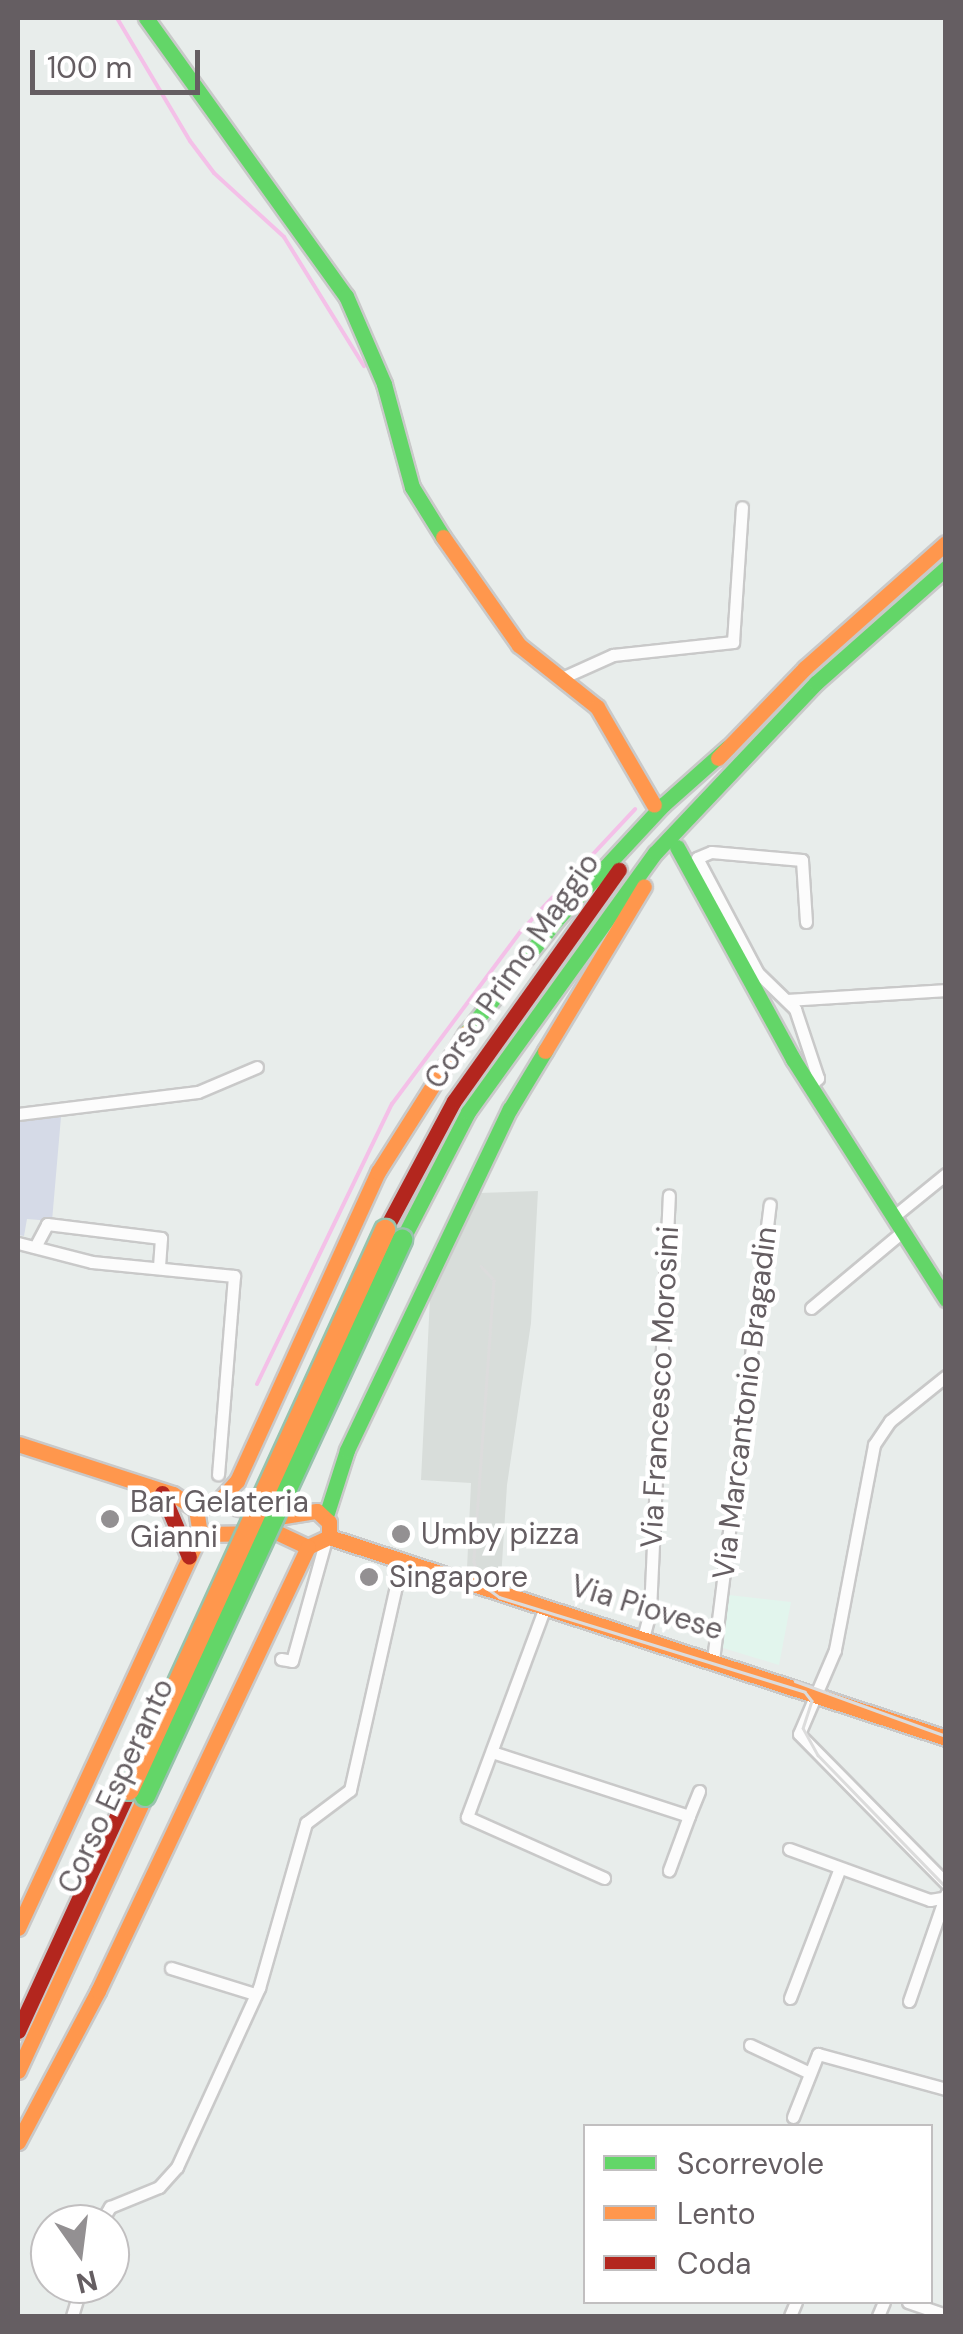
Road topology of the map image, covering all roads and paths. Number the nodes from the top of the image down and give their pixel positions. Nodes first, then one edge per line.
1 (146, 18) edge
2 (742, 507) dead end
3 (946, 543) edge
4 (946, 568) edge
5 (564, 677) junction
6 (734, 753) junction
7 (654, 804) dead end
8 (677, 847) dead end
9 (806, 922) dead end
10 (946, 990) edge
11 (788, 1000) junction
12 (257, 1066) dead end
13 (810, 1086) junction
14 (18, 1114) edge
15 (946, 1174) edge
16 (669, 1195) dead end
17 (770, 1205) dead end
18 (897, 1224) junction
19 (18, 1243) edge
20 (35, 1246) junction
21 (159, 1265) junction
22 (943, 1289) edge
23 (811, 1308) dead end
24 (946, 1376) edge
25 (18, 1444) edge
26 (218, 1474) dead end
27 (162, 1493) junction
28 (217, 1504) junction
29 (196, 1508) junction
30 (260, 1524) joint
31 (200, 1534) junction
32 (322, 1536) junction
33 (189, 1557) junction
34 (401, 1563) junction
35 (545, 1607) junction
36 (642, 1638) junction
37 (282, 1659) dead end
38 (713, 1660) junction
39 (815, 1691) junction
40 (946, 1738) edge
41 (492, 1752) junction
42 (699, 1791) dead end
43 (137, 1793) junction
44 (690, 1816) junction
45 (789, 1849) dead end
46 (840, 1868) junction
47 (669, 1870) dead end
48 (604, 1878) dead end
49 (946, 1884) edge
50 (943, 1896) edge
51 (18, 1928) edge
52 (171, 1968) dead end
53 (255, 1994) junction
54 (790, 1998) dead end
55 (909, 2001) dead end
56 (18, 2031) edge
57 (750, 2045) dead end
58 (18, 2071) edge
59 (810, 2073) junction
60 (946, 2089) edge
61 (793, 2116) dead end
62 (18, 2142) edge
63 (117, 2204) edge
64 (914, 2304) edge
65 (946, 2315) edge

1 - 5 main road
2 - 5 street
3 - 6 main road, Corso Primo Maggio
4 - 6 main road, Corso Primo Maggio
5 - 7 main road
6 - 28 main road
6 - 30 main road, Corso Primo Maggio, bridge
6 - 32 main road
8 - 13 main road
9 - 11 street
10 - 11 street
11 - 13 street
12 - 14 street
13 - 18 main road
15 - 18 street
16 - 36 street, Via Francesco Morosini
17 - 38 street, Via Marcantonio Bragadin
18 - 22 main road
18 - 23 street
19 - 20 street
20 - 21 street
20 - 21 street
21 - 26 street
24 - 39 street
25 - 27 main road
27 - 29 main road
27 - 33 main road
28 - 29 main road, Via Piovese
28 - 32 main road, Via Piovese
29 - 31 main road
30 - 43 main road, Corso Esperanto, bridge
31 - 32 main road, Via Piovese
31 - 33 main road
32 - 34 main road, Via Piovese
32 - 37 street
32 - 62 main road
33 - 51 main road
34 - 35 main road, Via Piovese
34 - 53 street
35 - 36 main road, Via Piovese
35 - 41 street
36 - 38 main road, Via Piovese
38 - 39 main road, Via Piovese
39 - 40 main road, Via Piovese
39 - 49 street
41 - 44 street
41 - 48 street
42 - 44 street
43 - 56 main road, Corso Esperanto
43 - 58 main road, Corso Esperanto
44 - 47 street
45 - 46 street
46 - 50 street
46 - 54 street
50 - 55 street
52 - 53 street
53 - 63 street
57 - 59 street
59 - 60 street
59 - 61 street
64 - 65 street

